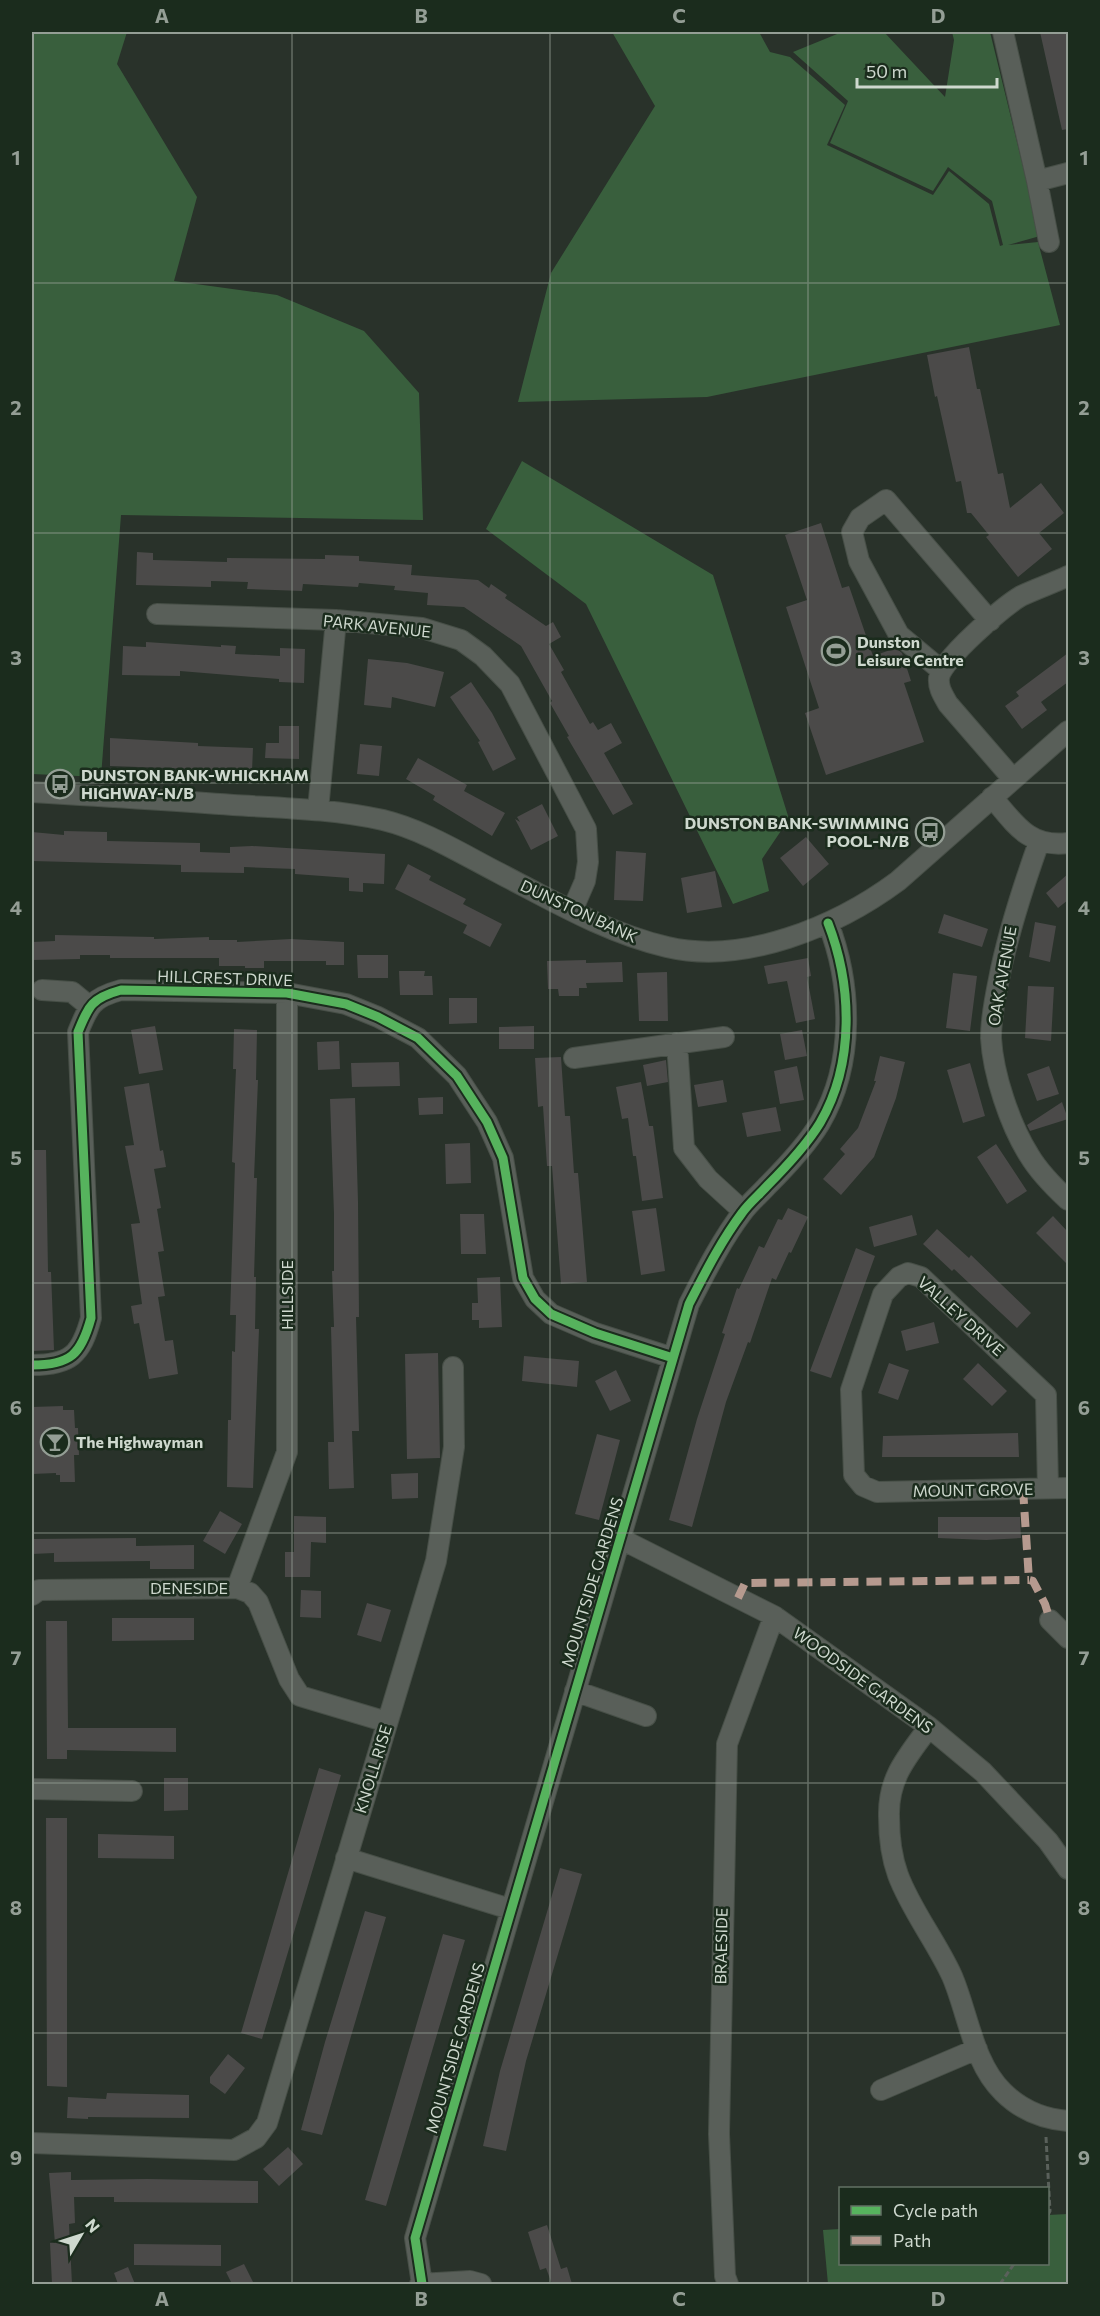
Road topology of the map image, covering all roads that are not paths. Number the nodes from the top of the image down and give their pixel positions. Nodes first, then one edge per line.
1 (1003, 32) edge
2 (1068, 173) edge
3 (1037, 180) junction
4 (1049, 242) dead end
5 (1068, 576) edge
6 (157, 614) dead end
7 (336, 621) junction
8 (990, 621) junction
9 (941, 670) junction
10 (1068, 731) edge
11 (1013, 778) junction
12 (32, 792) edge
13 (992, 797) junction
14 (318, 810) junction
15 (1039, 842) junction
16 (1068, 843) edge
17 (572, 911) junction
18 (828, 923) junction
19 (42, 990) dead end
20 (286, 993) junction
21 (89, 1006) junction
22 (724, 1037) dead end
23 (677, 1043) junction
24 (574, 1058) dead end
25 (1068, 1200) edge
26 (743, 1211) junction
27 (673, 1358) junction
28 (32, 1365) edge
29 (453, 1367) dead end
30 (1048, 1488) junction
31 (1068, 1488) edge
32 (877, 1492) joint
33 (621, 1539) junction
34 (237, 1588) junction
35 (32, 1595) edge
36 (774, 1616) junction
37 (1050, 1620) dead end
38 (1068, 1638) edge
39 (575, 1691) junction
40 (646, 1716) dead end
41 (387, 1722) junction
42 (929, 1726) junction
43 (32, 1789) edge
44 (132, 1791) dead end
45 (346, 1858) junction
46 (1068, 1869) edge
47 (510, 1909) junction
48 (977, 2049) junction
49 (881, 2090) dead end
50 (1068, 2121) edge
51 (32, 2143) edge
52 (421, 2284) edge
53 (481, 2284) edge
54 (728, 2284) edge

1 - 3 street
2 - 3 street
3 - 4 street
5 - 8 street
6 - 7 street, PARK AVENUE
7 - 14 street
7 - 17 street, PARK AVENUE
8 - 9 street
8 - 9 street
9 - 11 street
10 - 11 street, DUNSTON BANK
11 - 13 street, DUNSTON BANK
12 - 14 street, DUNSTON BANK
13 - 15 street
13 - 18 street, DUNSTON BANK
14 - 17 street, DUNSTON BANK
15 - 16 street
15 - 25 street, OAK AVENUE
17 - 18 street, DUNSTON BANK
18 - 26 street, MOUNTSIDE GARDENS
19 - 21 street
20 - 21 street, HILLCREST DRIVE
20 - 27 street, HILLCREST DRIVE
20 - 34 street, HILLSIDE
21 - 28 street
22 - 23 street
23 - 24 street
23 - 26 street
26 - 27 street, MOUNTSIDE GARDENS
27 - 33 street, MOUNTSIDE GARDENS
29 - 41 street, KNOLL RISE
30 - 31 street, MOUNT GROVE
30 - 32 street, MOUNT GROVE
30 - 32 street, VALLEY DRIVE
33 - 36 street, WOODSIDE GARDENS
33 - 39 street, MOUNTSIDE GARDENS
34 - 35 street, DENESIDE
34 - 41 street, DENESIDE
36 - 42 street, WOODSIDE GARDENS
36 - 54 street, BRAESIDE
37 - 38 street
39 - 40 street
39 - 47 street, MOUNTSIDE GARDENS
41 - 45 street, KNOLL RISE
42 - 46 street, WOODSIDE GARDENS
42 - 48 street
43 - 44 street
45 - 47 street
45 - 51 street, KNOLL RISE
47 - 52 street, MOUNTSIDE GARDENS
48 - 49 street
48 - 50 street
52 - 53 street

